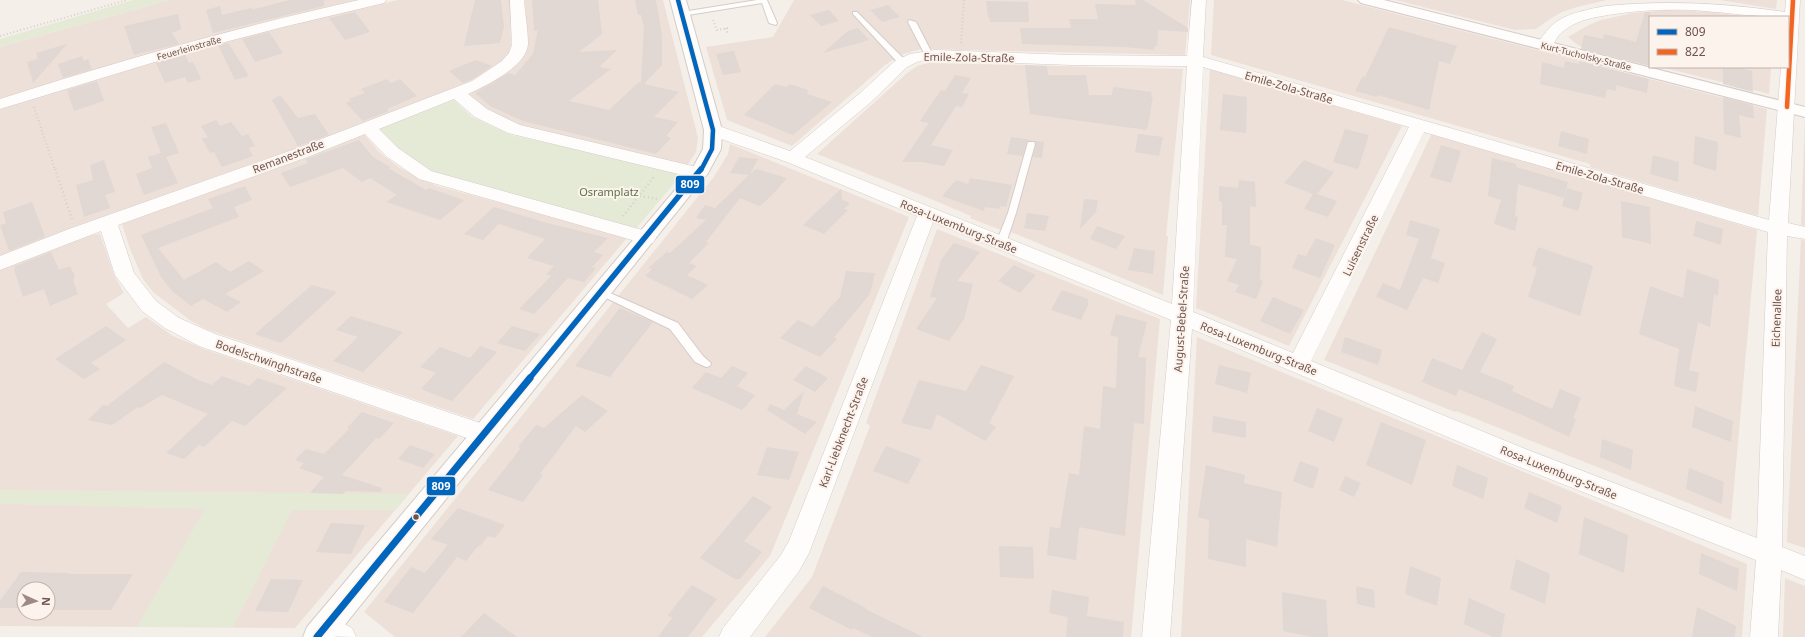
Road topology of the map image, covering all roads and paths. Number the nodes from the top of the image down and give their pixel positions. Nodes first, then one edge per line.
1 (127, 0) edge
2 (379, 0) edge
3 (517, 0) edge
4 (964, 0) edge
5 (1200, 0) edge
6 (1366, 0) edge
7 (1793, 0) edge
8 (738, 3) edge
9 (680, 7) edge
10 (710, 10) junction
11 (855, 13) dead end
12 (1781, 16) edge
13 (1793, 18) edge
14 (912, 22) dead end
15 (773, 23) dead end
16 (730, 32) dead end
17 (0, 36) edge
18 (1544, 45) junction
19 (929, 55) junction
20 (961, 56) junction
21 (1195, 61) junction
22 (903, 63) junction
23 (457, 93) junction
24 (30, 95) junction
25 (0, 104) edge
26 (1796, 109) edge
27 (1419, 124) junction
28 (368, 126) junction
29 (713, 130) junction
30 (1031, 144) dead end
31 (793, 158) junction
32 (663, 165) junction
33 (699, 174) junction
34 (927, 213) junction
35 (108, 222) junction
36 (1778, 227) junction
37 (613, 229) junction
38 (76, 233) junction
39 (1805, 233) edge
40 (646, 238) junction
41 (1001, 243) junction
42 (0, 263) edge
43 (601, 292) junction
44 (1182, 316) junction
45 (706, 363) dead end
46 (1298, 364) junction
47 (484, 434) junction
48 (1769, 555) junction
49 (1805, 568) edge
50 (328, 634) edge
51 (733, 637) edge
52 (1156, 637) edge
53 (1764, 637) edge

1 - 17 path
2 - 24 street, Feuerleinstraße
3 - 23 street, Remanestraße
4 - 20 path
5 - 21 street, August-Bebel-Straße
6 - 18 main road, Kurt-Tucholsky-Straße
7 - 13 street, Eichenallee
8 - 10 lane
8 - 15 lane
9 - 10 lane
9 - 29 main road
10 - 16 path
11 - 22 lane
12 - 18 street
13 - 26 street, Eichenallee
14 - 19 lane
18 - 26 main road, Kurt-Tucholsky-Straße
19 - 20 street, Emile-Zola-Straße
19 - 22 street, Emile-Zola-Straße
20 - 21 street, Emile-Zola-Straße
21 - 27 street, Emile-Zola-Straße
21 - 44 street, August-Bebel-Straße
22 - 31 street, Emile-Zola-Straße
23 - 28 street, Remanestraße
23 - 32 street
24 - 25 street, Feuerleinstraße
24 - 38 path
26 - 36 street, Eichenallee
27 - 36 street, Emile-Zola-Straße
27 - 46 street, Luisenstraße
28 - 35 street, Remanestraße
28 - 37 street
29 - 31 street, Rosa-Luxemburg-Straße
29 - 33 main road
30 - 41 lane
31 - 34 street, Rosa-Luxemburg-Straße
32 - 33 street
32 - 37 path
33 - 40 main road
34 - 41 street, Rosa-Luxemburg-Straße
34 - 51 street, Karl-Liebknecht-Straße
35 - 38 street, Remanestraße
35 - 47 street, Bodelschwinghstraße
36 - 39 street, Emile-Zola-Straße
36 - 48 street, Eichenallee
37 - 40 street
38 - 42 street, Remanestraße
40 - 43 main road
41 - 44 street, Rosa-Luxemburg-Straße
43 - 45 lane
43 - 47 main road
44 - 46 street, Rosa-Luxemburg-Straße
44 - 52 street, August-Bebel-Straße
46 - 48 street, Rosa-Luxemburg-Straße
47 - 50 main road
48 - 49 street, Rosa-Luxemburg-Straße
48 - 53 street, Eichenallee

